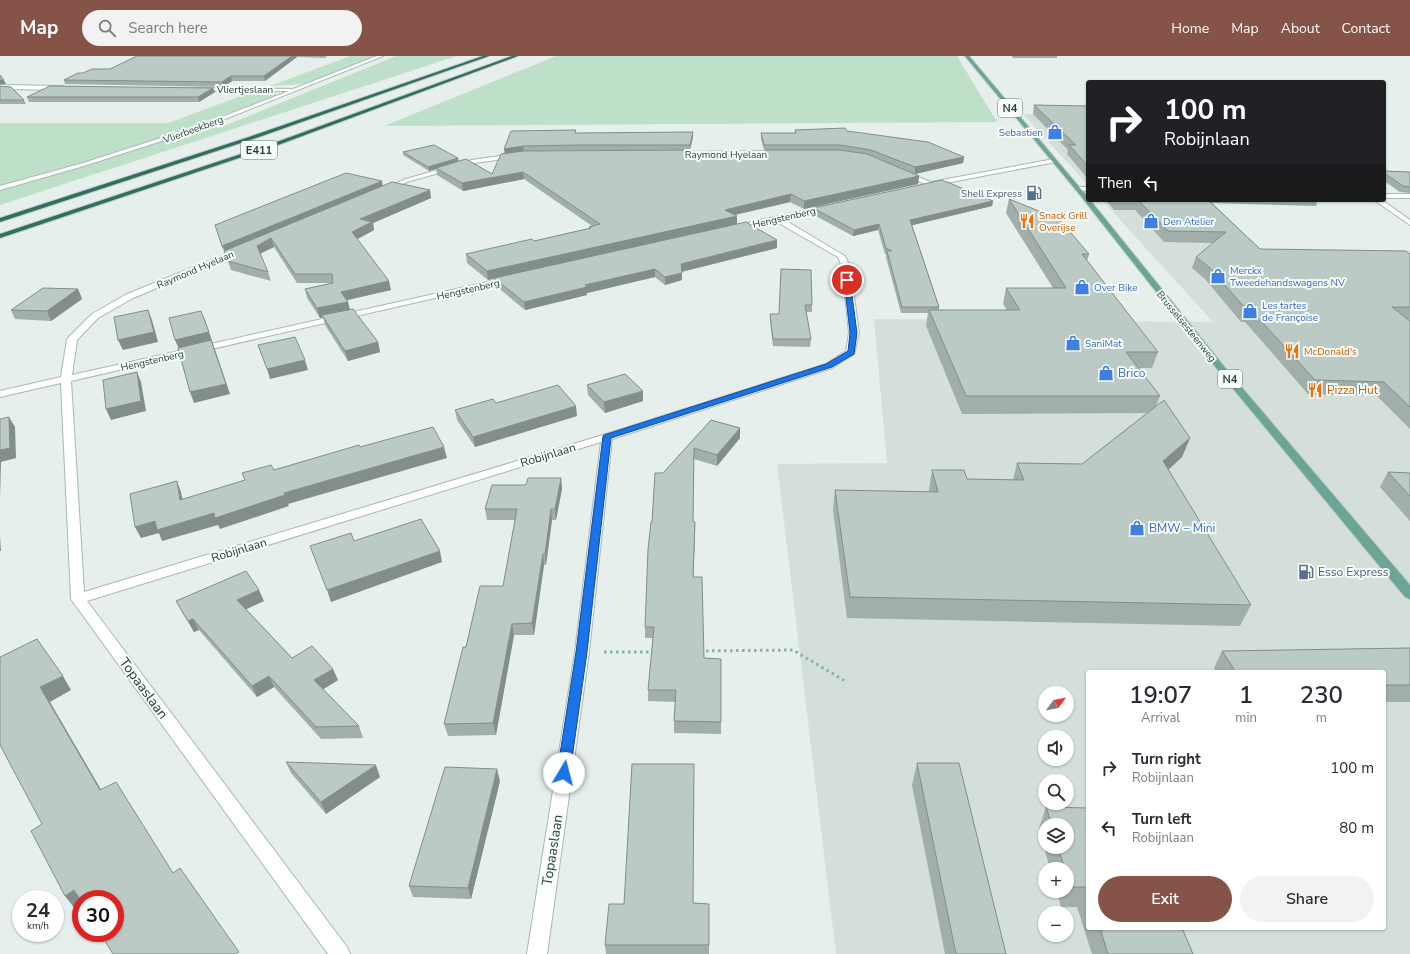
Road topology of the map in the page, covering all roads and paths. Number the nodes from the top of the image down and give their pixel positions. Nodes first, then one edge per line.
1 (381, 56) edge
2 (487, 56) edge
3 (516, 56) edge
4 (966, 56) edge
5 (0, 87) edge
6 (71, 88) edge
7 (188, 88) edge
8 (298, 89) junction
9 (786, 153) edge
10 (666, 154) edge
11 (524, 155) edge
12 (1054, 161) junction
13 (893, 168) edge
14 (930, 184) junction
15 (0, 188) edge
16 (914, 188) edge
17 (1083, 189) edge
18 (379, 192) edge
19 (1386, 196) edge
20 (1410, 196) edge
21 (1093, 202) edge
22 (1380, 202) edge
23 (838, 205) edge
24 (778, 218) junction
25 (0, 220) edge
26 (1410, 223) edge
27 (723, 231) edge
28 (0, 236) edge
29 (247, 247) edge
30 (522, 276) edge
31 (66, 380) junction
32 (0, 394) edge
33 (607, 436) junction
34 (1410, 594) edge
35 (78, 599) junction
36 (699, 651) edge
37 (582, 652) junction
38 (660, 652) edge
39 (845, 680) dead end
40 (340, 954) edge
41 (536, 954) edge

1 - 8 street, Vlierbeekberg
2 - 25 highway, E411
3 - 28 highway, E411
4 - 12 main road, Brusselsesteenweg / N4
5 - 6 street
7 - 8 street, Vliertjeslaan
8 - 15 street, Vlierbeekberg
9 - 10 street, Raymond Hyelaan
11 - 18 street
12 - 14 street
12 - 17 main road, Brusselsesteenweg / N4
13 - 14 street
14 - 16 street
19 - 20 street
21 - 34 main road, Brusselsesteenweg / N4
22 - 26 street
23 - 24 street, Hengstenberg
24 - 27 street, Hengstenberg
24 - 33 street, Robijnlaan
29 - 31 street, Raymond Hyelaan
30 - 31 street, Hengstenberg
31 - 32 street, Hengstenberg
31 - 35 street
33 - 35 street, Robijnlaan
33 - 37 street, Topaaslaan
35 - 40 street, Topaaslaan
36 - 39 path
37 - 38 path
37 - 41 street, Topaaslaan

